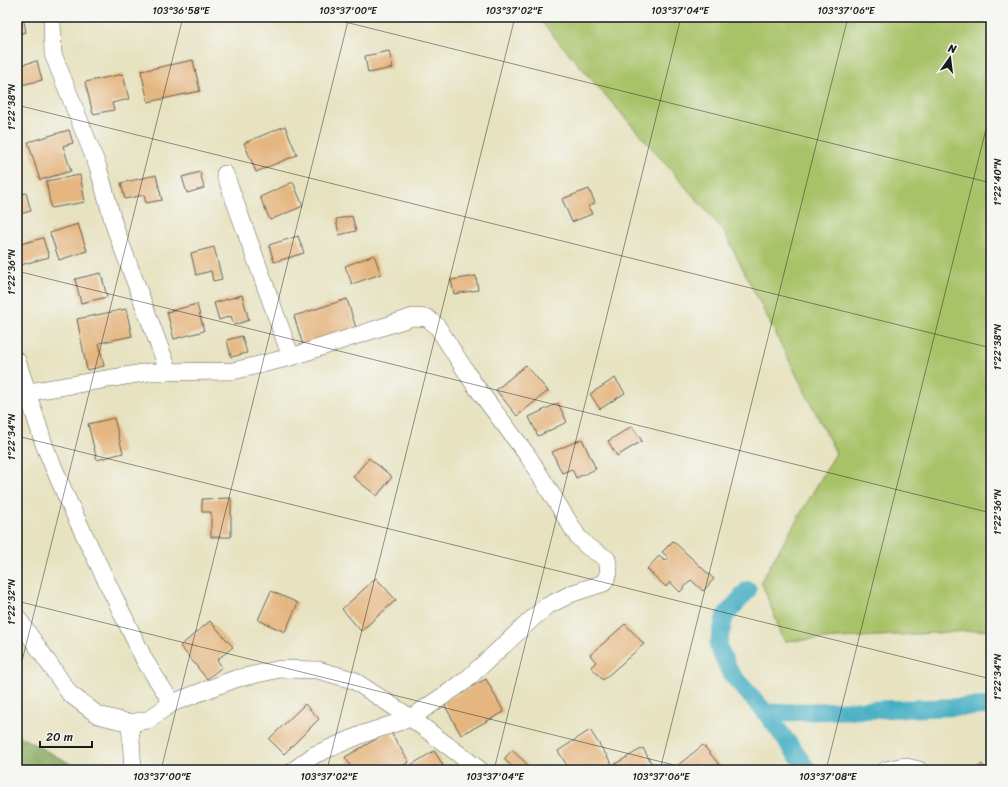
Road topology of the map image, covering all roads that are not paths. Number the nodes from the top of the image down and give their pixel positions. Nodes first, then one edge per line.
1 (52, 17) edge
2 (226, 174) dead end
3 (291, 357) junction
4 (17, 360) edge
5 (169, 372) junction
6 (29, 392) junction
7 (17, 617) edge
8 (172, 703) junction
9 (410, 718) junction
10 (130, 723) junction
11 (133, 770) edge
12 (294, 770) edge
13 (480, 770) edge
14 (886, 770) edge
15 (919, 770) edge

1 - 5 street
2 - 3 street
3 - 5 street
3 - 9 street
4 - 6 street
5 - 6 street
6 - 8 street
7 - 10 street
8 - 9 street
8 - 10 street
9 - 12 street
9 - 13 street
10 - 11 street
14 - 15 street

